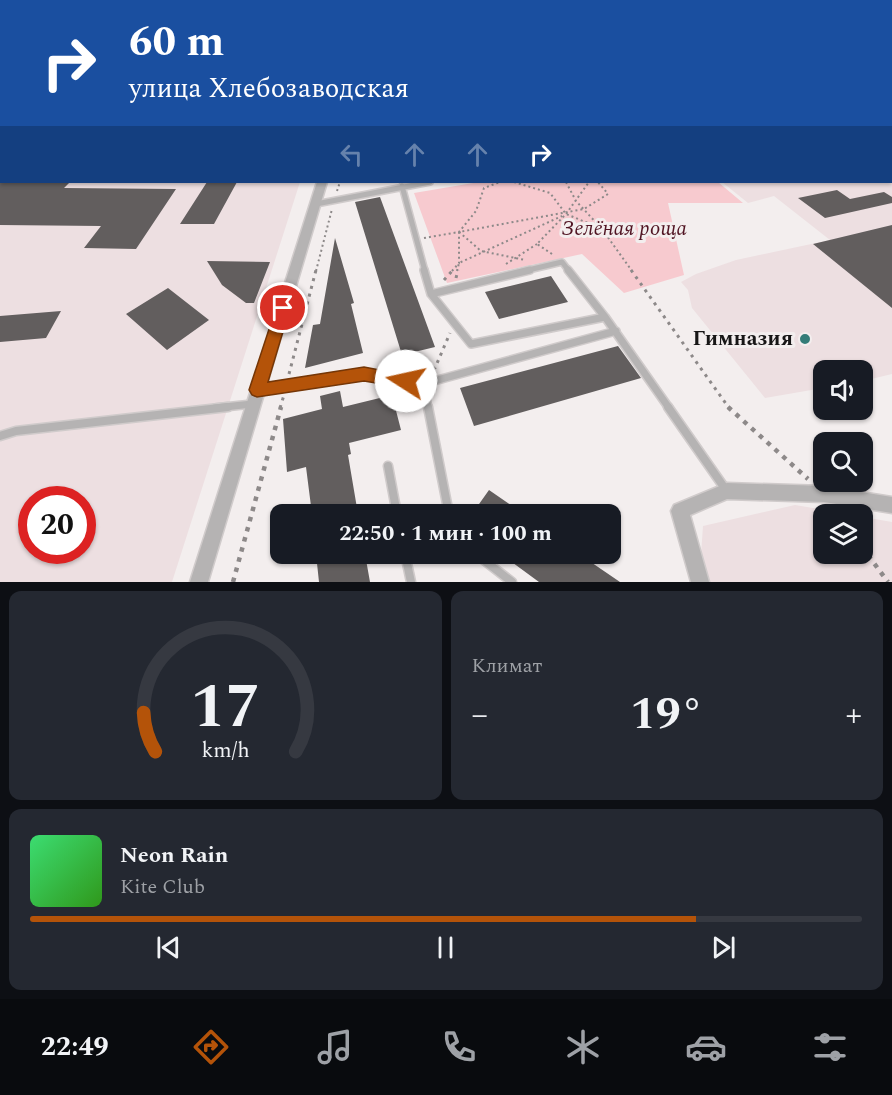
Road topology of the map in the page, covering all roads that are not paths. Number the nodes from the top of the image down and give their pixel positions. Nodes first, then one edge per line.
1 (322, 183) edge
2 (423, 183) edge
3 (402, 186) junction
4 (316, 204) junction
5 (431, 294) junction
6 (605, 317) junction
7 (616, 331) junction
8 (423, 384) junction
9 (255, 397) junction
10 (0, 436) edge
11 (388, 466) dead end
12 (727, 491) junction
13 (395, 504) edge
14 (447, 504) edge
15 (892, 505) edge
16 (407, 564) edge
17 (489, 564) edge
18 (198, 582) edge
19 (411, 582) edge
20 (512, 582) edge
21 (700, 582) edge

1 - 4 street
2 - 3 lane
3 - 4 lane
3 - 5 lane
4 - 9 street
5 - 6 lane
5 - 6 lane
6 - 7 lane
7 - 8 lane
7 - 12 lane
8 - 9 lane
8 - 14 lane
9 - 10 lane
9 - 18 street
11 - 13 lane
12 - 15 street
12 - 21 street
16 - 19 lane
17 - 20 lane

